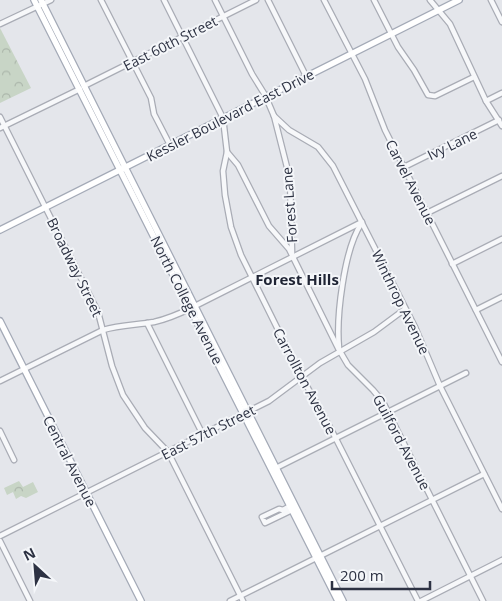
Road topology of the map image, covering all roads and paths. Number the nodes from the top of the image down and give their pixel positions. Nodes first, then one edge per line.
1 (34, 0) edge
2 (51, 0) edge
3 (101, 0) edge
4 (164, 0) edge
5 (215, 0) edge
6 (256, 0) edge
7 (268, 0) edge
8 (324, 0) edge
9 (374, 0) edge
10 (430, 0) edge
11 (459, 0) edge
12 (491, 0) edge
13 (41, 3) edge
14 (439, 10) junction
15 (223, 17) junction
16 (502, 22) edge
17 (0, 24) edge
18 (391, 34) junction
19 (182, 37) junction
20 (351, 54) junction
21 (133, 62) junction
22 (306, 76) junction
23 (474, 77) junction
24 (82, 87) junction
25 (502, 93) edge
26 (266, 96) junction
27 (486, 101) junction
28 (274, 116) junction
29 (0, 117) edge
30 (223, 118) junction
31 (499, 120) junction
32 (502, 126) edge
33 (2, 127) edge
34 (170, 145) junction
35 (227, 152) junction
36 (404, 167) junction
37 (123, 168) junction
38 (502, 176) edge
39 (45, 207) junction
40 (427, 213) junction
41 (362, 222) junction
42 (0, 230) edge
43 (502, 239) edge
44 (293, 257) junction
45 (452, 264) junction
46 (251, 278) junction
47 (502, 297) edge
48 (193, 307) junction
49 (406, 309) junction
50 (476, 310) junction
51 (0, 321) edge
52 (147, 323) junction
53 (103, 330) junction
54 (340, 352) junction
55 (502, 361) edge
56 (24, 368) junction
57 (466, 373) dead end
58 (302, 378) junction
59 (0, 381) edge
60 (440, 386) junction
61 (388, 412) junction
62 (246, 413) junction
63 (0, 431) edge
64 (203, 435) junction
65 (336, 438) junction
66 (168, 452) junction
67 (14, 460) dead end
68 (276, 468) junction
69 (484, 474) junction
70 (87, 493) junction
71 (432, 500) junction
72 (291, 508) junction
73 (502, 509) edge
74 (284, 512) dead end
75 (380, 526) junction
76 (0, 536) edge
77 (0, 540) edge
78 (318, 557) junction
79 (502, 560) edge
80 (470, 576) junction
81 (241, 596) junction
82 (30, 601) edge
83 (141, 601) edge
84 (230, 601) edge
85 (243, 601) edge
86 (338, 601) edge
87 (343, 601) edge
88 (420, 601) edge
89 (483, 601) edge

1 - 13 main road, North College Avenue
2 - 13 street
3 - 21 street
4 - 19 street, Guilford Avenue
5 - 15 street
6 - 15 street, East 60th Street
7 - 22 street
8 - 20 street, Carvel Avenue
9 - 18 street
10 - 14 street
11 - 14 main road, Kessler Boulevard East Drive
12 - 16 street
13 - 17 street
13 - 24 main road, North College Avenue
14 - 18 main road, Kessler Boulevard East Drive
14 - 23 street
15 - 19 street, East 60th Street
15 - 26 street
18 - 20 main road, Kessler Boulevard East Drive
18 - 23 street
19 - 21 street, East 60th Street
19 - 30 street, Guilford Avenue
20 - 22 main road, Kessler Boulevard East Drive
20 - 36 street, Carvel Avenue
21 - 24 street, East 60th Street
21 - 34 street
22 - 26 main road, Kessler Boulevard East Drive
23 - 27 street
24 - 33 street, East 60th Street
24 - 37 main road, North College Avenue
25 - 27 street
26 - 28 street, Forest Lane
26 - 30 main road, Kessler Boulevard East Drive
27 - 31 street
28 - 41 street, Winthrop Avenue
28 - 44 street, Forest Lane
29 - 33 street, Broadway Street
30 - 34 main road, Kessler Boulevard East Drive
30 - 35 street, Guilford Avenue
31 - 32 street
31 - 36 street, Ivy Lane
33 - 39 street, Broadway Street
34 - 37 main road, Kessler Boulevard East Drive
35 - 44 street, Guilford Avenue
35 - 46 street, Carrollton Avenue
36 - 40 street, Carvel Avenue
37 - 39 main road, Kessler Boulevard East Drive
37 - 48 main road, North College Avenue
38 - 40 street
39 - 42 main road, Kessler Boulevard East Drive
39 - 53 street, Broadway Street
40 - 45 street, Carvel Avenue
41 - 44 street
41 - 49 street, Winthrop Avenue
41 - 54 street
43 - 45 street
44 - 46 street
44 - 54 street, Guilford Avenue
45 - 50 street, Carvel Avenue
46 - 48 street
46 - 58 street, Carrollton Avenue
47 - 50 street
48 - 52 street
48 - 62 main road, North College Avenue
49 - 54 street, East 57th Street
49 - 60 street, Winthrop Avenue
50 - 55 street, Carvel Avenue
51 - 56 main road, Central Avenue
52 - 53 street
52 - 64 street
53 - 56 street
53 - 66 street, Broadway Street
54 - 58 street, East 57th Street
54 - 61 street, Guilford Avenue
56 - 59 street
56 - 70 main road, Central Avenue
57 - 60 street
58 - 62 street, East 57th Street
58 - 65 street, Carrollton Avenue
60 - 61 street
60 - 69 street, Winthrop Avenue
61 - 65 street
61 - 71 street, Guilford Avenue
62 - 64 street, East 57th Street
62 - 68 main road, North College Avenue
62 - 72 main road, North College Avenue
63 - 67 street
64 - 66 street, East 57th Street
65 - 68 street
65 - 75 street, Carrollton Avenue
66 - 70 street, East 57th Street
66 - 81 street, Broadway Street
68 - 78 main road, North College Avenue
69 - 71 street
69 - 73 street, Winthrop Avenue
70 - 76 street, East 57th Street
70 - 83 main road, Central Avenue
71 - 75 street
71 - 80 street, Guilford Avenue
72 - 74 street
72 - 78 main road, North College Avenue
75 - 78 street
75 - 88 street, Carrollton Avenue
77 - 82 street
78 - 81 street
78 - 86 main road, North College Avenue
78 - 87 main road, North College Avenue
79 - 80 street
80 - 88 street
80 - 89 street, Guilford Avenue
81 - 84 street
81 - 85 street, Broadway Street

